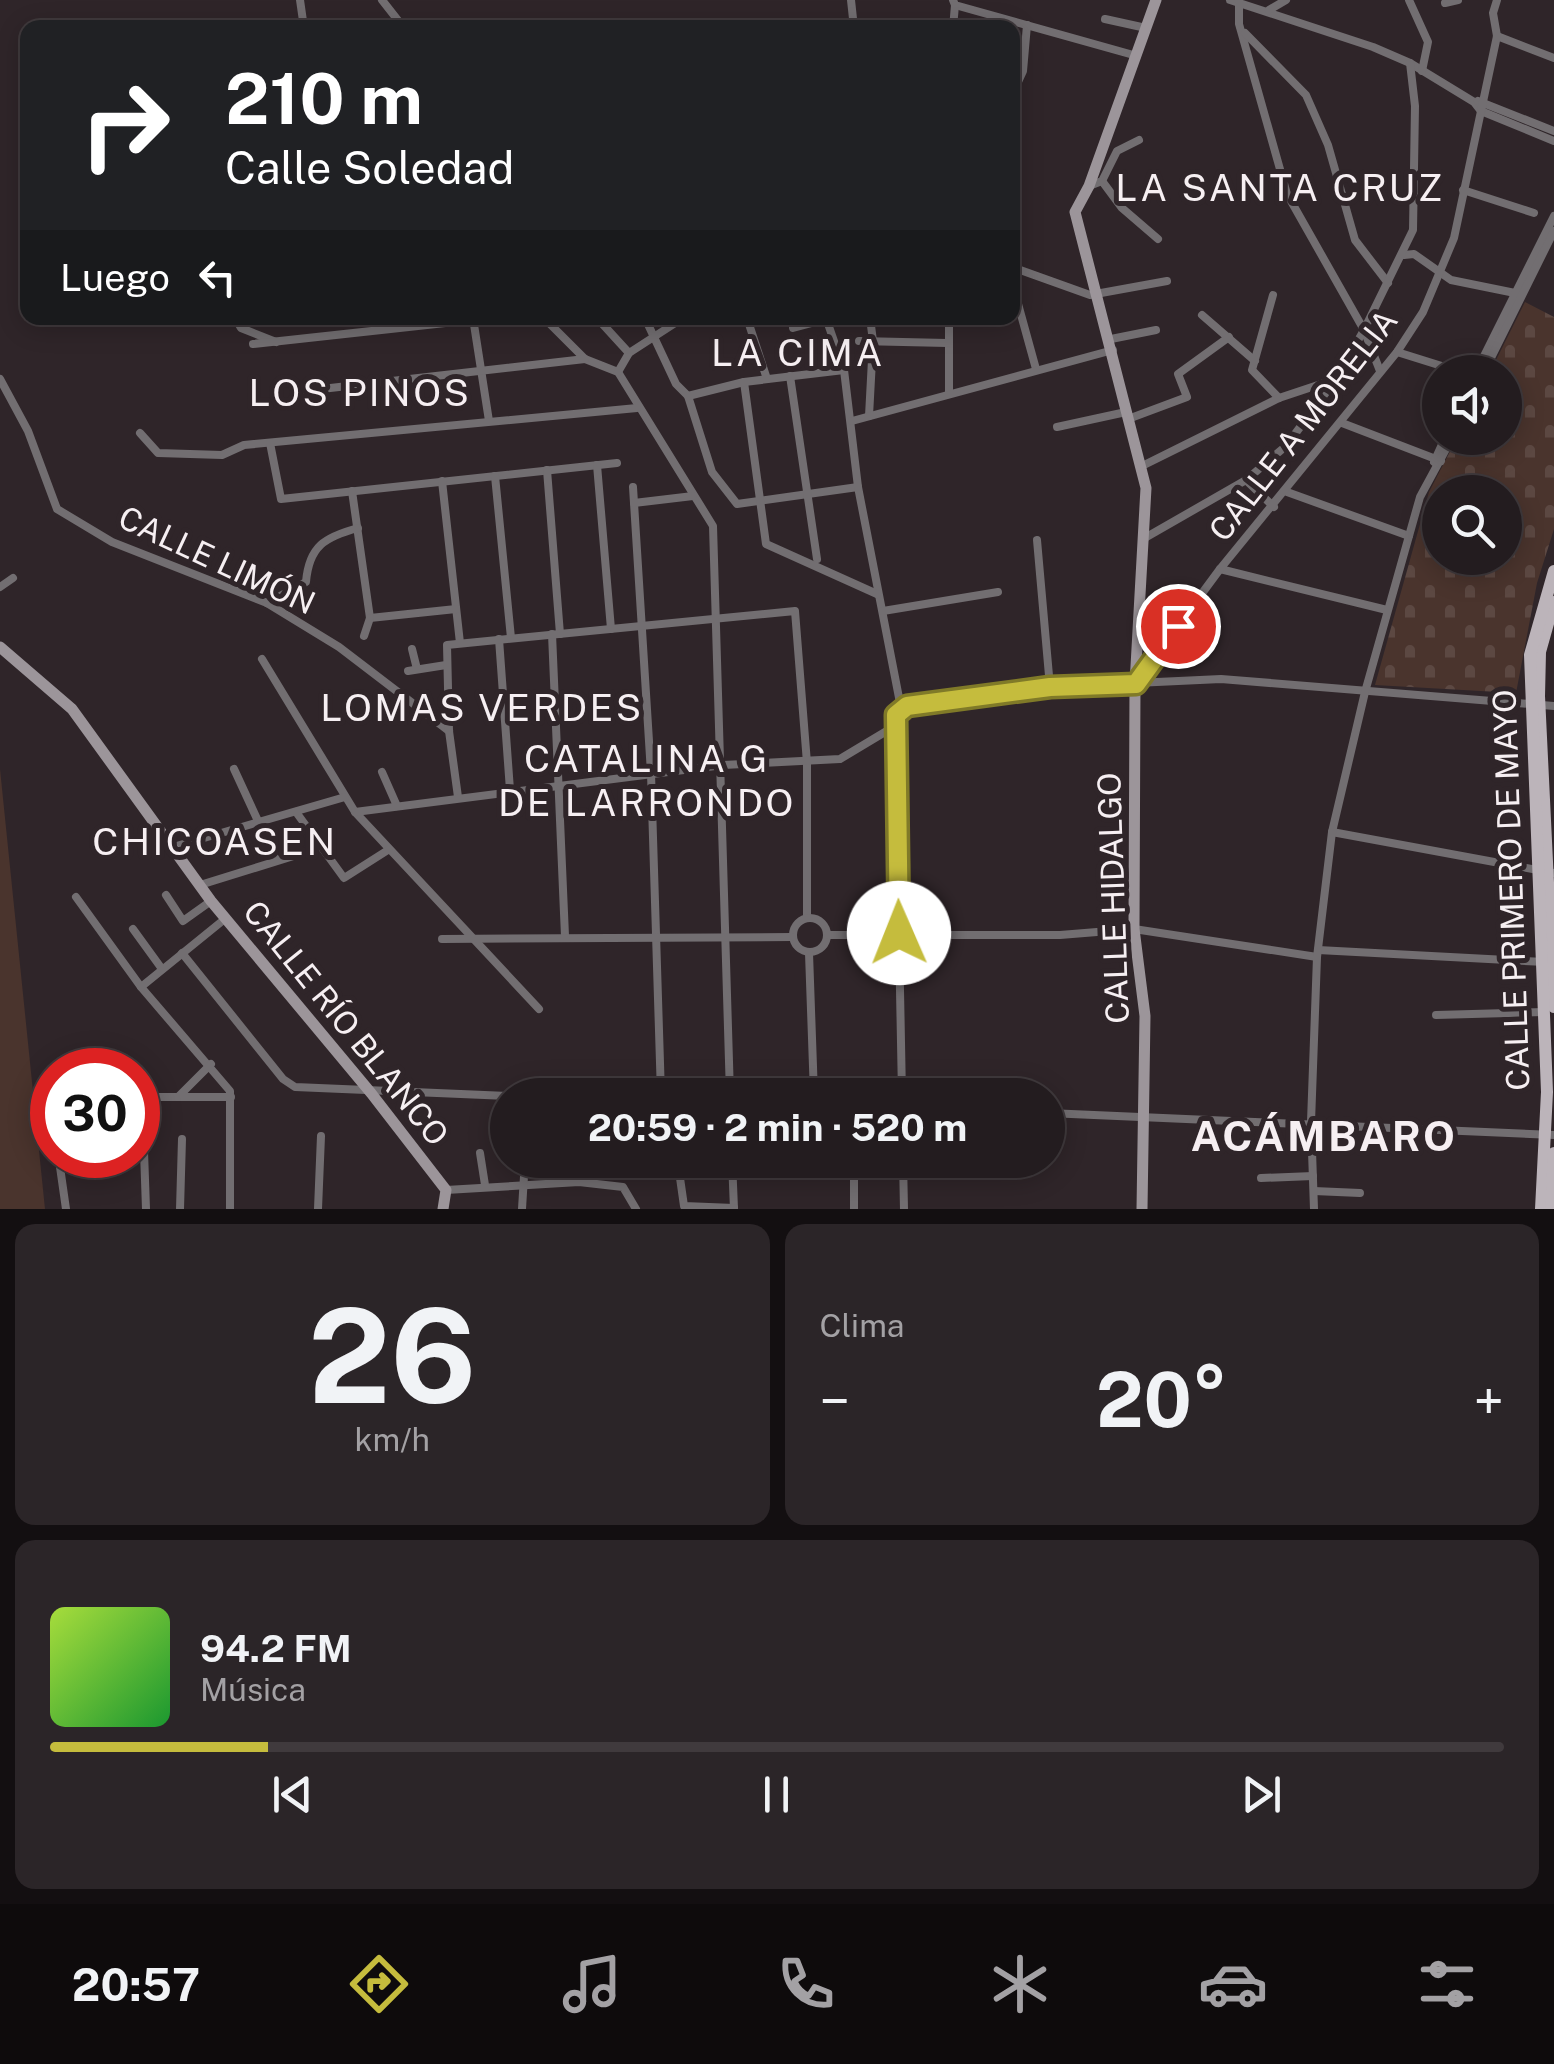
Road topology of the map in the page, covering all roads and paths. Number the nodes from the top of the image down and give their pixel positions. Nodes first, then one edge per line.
1 (382, 0) edge
2 (1156, 0) edge
3 (1286, 0) edge
4 (1409, 0) edge
5 (1458, 0) edge
6 (1497, 0) edge
7 (1235, 1) edge
8 (954, 2) edge
9 (1445, 2) dead end
10 (1268, 11) junction
11 (1105, 19) dead end
12 (398, 20) edge
13 (1011, 20) edge
14 (1020, 23) edge
15 (1239, 24) junction
16 (1027, 25) junction
17 (1146, 28) junction
18 (1497, 36) junction
19 (1138, 56) junction
20 (1554, 58) edge
21 (1410, 63) junction
22 (1422, 71) junction
23 (1020, 78) edge
24 (1478, 101) junction
25 (1481, 111) junction
26 (1532, 127) junction
27 (1554, 131) edge
28 (1138, 140) dead end
29 (1554, 141) edge
30 (1096, 183) junction
31 (1462, 190) junction
32 (1534, 213) dead end
33 (1553, 219) edge
34 (1554, 231) edge
35 (1158, 239) dead end
36 (1404, 254) junction
37 (1020, 269) edge
38 (1441, 276) junction
39 (1167, 281) dead end
40 (1388, 283) junction
41 (1098, 293) junction
42 (1515, 293) junction
43 (1273, 295) dead end
44 (1020, 311) edge
45 (1202, 315) dead end
46 (239, 325) edge
47 (416, 325) edge
48 (475, 325) edge
49 (551, 325) edge
50 (603, 325) edge
51 (649, 325) edge
52 (669, 325) edge
53 (749, 325) edge
54 (802, 325) edge
55 (828, 325) edge
56 (871, 325) edge
57 (948, 325) edge
58 (792, 328) dead end
59 (1156, 330) dead end
60 (1364, 330) junction
61 (652, 334) junction
62 (1229, 338) junction
63 (858, 341) dead end
64 (276, 342) junction
65 (874, 342) junction
66 (947, 343) junction
67 (253, 344) dead end
68 (1112, 344) junction
69 (1398, 352) junction
70 (628, 355) junction
71 (1484, 355) edge
72 (1492, 355) edge
73 (585, 359) junction
74 (1422, 360) edge
75 (1254, 365) junction
76 (484, 370) junction
77 (619, 370) junction
78 (844, 370) junction
79 (1036, 370) junction
80 (1380, 371) junction
81 (790, 376) junction
82 (767, 378) junction
83 (0, 379) edge
84 (1336, 379) junction
85 (744, 382) junction
86 (304, 391) dead end
87 (949, 394) junction
88 (688, 396) junction
89 (1279, 398) junction
90 (637, 408) junction
91 (869, 416) junction
92 (1127, 416) junction
93 (852, 421) junction
94 (488, 422) junction
95 (1342, 423) junction
96 (1057, 426) dead end
97 (140, 433) dead end
98 (270, 443) junction
99 (1439, 455) edge
100 (1441, 455) edge
101 (1438, 459) junction
102 (617, 463) dead end
103 (598, 465) junction
104 (1140, 467) junction
105 (546, 470) junction
106 (494, 476) junction
107 (1246, 480) junction
108 (442, 481) junction
109 (858, 486) junction
110 (632, 487) dead end
111 (352, 491) junction
112 (1287, 492) junction
113 (808, 493) junction
114 (694, 496) junction
115 (761, 500) junction
116 (634, 503) junction
117 (1274, 507) junction
118 (358, 528) junction
119 (1408, 536) junction
120 (1143, 539) junction
121 (1037, 540) dead end
122 (818, 559) dead end
123 (1220, 568) junction
124 (1554, 572) edge
125 (13, 578) dead end
126 (0, 587) edge
127 (998, 592) dead end
128 (877, 594) junction
129 (1554, 602) edge
130 (267, 603) junction
131 (456, 608) junction
132 (1387, 610) junction
133 (883, 612) junction
134 (370, 618) junction
135 (717, 618) junction
136 (642, 626) junction
137 (611, 629) junction
138 (556, 634) junction
139 (364, 636) dead end
140 (511, 638) junction
141 (500, 640) junction
142 (460, 643) junction
143 (0, 647) edge
144 (412, 649) dead end
145 (262, 659) dead end
146 (446, 665) junction
147 (1136, 684) junction
148 (1050, 687) junction
149 (1365, 692) junction
150 (1554, 696) edge
151 (1536, 701) edge
152 (902, 708) junction
153 (896, 726) junction
154 (449, 731) junction
155 (807, 763) junction
156 (723, 764) junction
157 (234, 769) dead end
158 (382, 772) dead end
159 (651, 773) junction
160 (559, 785) junction
161 (510, 790) junction
162 (345, 797) junction
163 (458, 797) junction
164 (397, 806) junction
165 (296, 812) junction
166 (355, 812) junction
167 (256, 824) junction
168 (1332, 832) junction
169 (174, 846) junction
170 (388, 850) junction
171 (300, 854) dead end
172 (276, 860) junction
173 (1547, 872) edge
174 (199, 885) junction
175 (166, 894) dead end
176 (76, 898) dead end
177 (211, 902) junction
178 (226, 918) junction
179 (807, 918) junction
180 (133, 928) dead end
181 (1134, 929) junction
182 (899, 933) junction
183 (726, 935) junction
184 (828, 935) junction
185 (565, 936) junction
186 (655, 936) junction
187 (792, 937) junction
188 (472, 938) junction
189 (442, 939) dead end
190 (182, 953) junction
191 (809, 953) junction
192 (1318, 954) junction
193 (1550, 962) edge
194 (162, 968) junction
195 (141, 988) junction
196 (539, 1009) dead end
197 (1551, 1011) edge
198 (1436, 1016) dead end
199 (212, 1064) junction
200 (660, 1078) edge
201 (730, 1078) edge
202 (813, 1078) edge
203 (902, 1078) edge
204 (371, 1093) junction
205 (490, 1096) edge
206 (160, 1097) edge
207 (178, 1097) junction
208 (231, 1097) junction
209 (1065, 1113) edge
210 (1143, 1114) junction
211 (1312, 1122) junction
212 (1550, 1135) edge
213 (321, 1136) dead end
214 (182, 1140) dead end
215 (1554, 1153) edge
216 (480, 1154) dead end
217 (1314, 1176) junction
218 (62, 1178) edge
219 (145, 1178) edge
220 (524, 1178) edge
221 (680, 1178) dead end
222 (733, 1178) edge
223 (854, 1178) edge
224 (904, 1178) edge
225 (1261, 1178) dead end
226 (485, 1185) junction
227 (524, 1185) junction
228 (446, 1190) junction
229 (1314, 1191) junction
230 (1360, 1193) dead end
231 (734, 1208) edge
232 (66, 1209) edge
233 (146, 1209) edge
234 (180, 1209) edge
235 (230, 1209) edge
236 (318, 1209) edge
237 (443, 1209) edge
238 (522, 1209) edge
239 (636, 1209) edge
240 (854, 1209) edge
241 (904, 1209) edge
242 (1142, 1209) edge
243 (1314, 1209) edge
244 (1541, 1209) edge
245 (1551, 1209) edge

1 - 12 street
2 - 17 street, CALLE HIDALGO
3 - 10 street
4 - 22 street
5 - 9 street
6 - 18 street, CALLE A MORELIA
7 - 10 street
7 - 15 street
8 - 13 street
10 - 21 street
11 - 17 street
14 - 16 street
15 - 40 street
15 - 60 street
16 - 19 street
16 - 23 street
17 - 19 street, CALLE HIDALGO
18 - 20 street
18 - 24 street, CALLE A MORELIA
19 - 30 street, CALLE HIDALGO
21 - 22 street
21 - 36 street
22 - 24 street
24 - 25 street, CALLE A MORELIA
24 - 26 street
25 - 26 street
25 - 31 street, CALLE A MORELIA
26 - 27 street
26 - 29 street
28 - 30 street
30 - 35 street
30 - 41 street, CALLE HIDALGO
31 - 32 street
31 - 38 street, CALLE A MORELIA
33 - 42 street
34 - 72 street
36 - 38 street
36 - 40 street
37 - 41 street
38 - 42 street
38 - 69 street, CALLE A MORELIA
39 - 41 street
40 - 60 street
41 - 68 street, CALLE HIDALGO
42 - 71 street
43 - 75 street
44 - 79 street
45 - 62 street
46 - 64 street
47 - 64 street
48 - 76 street
49 - 73 street
50 - 70 street
51 - 61 street
52 - 61 street
53 - 82 street
54 - 58 street
55 - 78 street
56 - 65 street
57 - 66 street
59 - 68 street
60 - 80 street
60 - 84 street
61 - 70 street
61 - 88 street
62 - 75 street
62 - 92 street
63 - 65 street
64 - 67 street
65 - 66 street
65 - 91 street
66 - 87 street
68 - 79 street
68 - 92 street, CALLE HIDALGO
69 - 74 street
69 - 80 street, CALLE A MORELIA
70 - 77 street
73 - 76 street
73 - 77 street
75 - 89 street
76 - 86 street
76 - 94 street
77 - 90 street
78 - 81 street
78 - 93 street
79 - 87 street
80 - 95 street, CALLE A MORELIA
81 - 82 street
81 - 113 street
82 - 85 street
83 - 130 street, CALLE LIMÓN
84 - 89 street
84 - 107 street
85 - 88 street
85 - 115 street
87 - 91 street
88 - 115 street
89 - 104 street
90 - 94 street
90 - 114 street
91 - 93 street
92 - 96 street
92 - 104 street, CALLE HIDALGO
93 - 109 street
94 - 98 street
95 - 101 street
95 - 112 street, CALLE A MORELIA
97 - 98 street
98 - 111 street
99 - 101 street
100 - 101 street
101 - 119 street
102 - 103 street
103 - 105 street
103 - 137 street
104 - 120 street, CALLE HIDALGO
105 - 106 street
105 - 138 street
106 - 108 street
106 - 140 street
107 - 117 street
107 - 120 street
108 - 111 street
108 - 131 street
109 - 113 street
109 - 128 street
110 - 116 street
111 - 118 street
112 - 117 street, CALLE A MORELIA
112 - 119 street
113 - 115 street
113 - 122 street
114 - 116 street
114 - 135 street
115 - 128 street
116 - 136 street
117 - 123 street, CALLE A MORELIA
118 - 130 street
118 - 134 street
119 - 132 street
120 - 147 street, CALLE HIDALGO
121 - 148 street
123 - 132 street
123 - 147 street, CALLE A MORELIA
124 - 151 main road, CALLE PRIMERO DE MAYO
125 - 126 street
127 - 133 street
128 - 133 street
129 - 151 main road, CALLE PRIMERO DE MAYO
130 - 154 street, CALLE LIMÓN
131 - 134 street
131 - 142 street
132 - 149 street
133 - 152 street
134 - 139 street
135 - 136 street
135 - 155 street
135 - 156 street
136 - 137 street
136 - 159 street
137 - 138 street
138 - 140 street
138 - 160 street
140 - 141 street
141 - 142 street
141 - 161 street
142 - 146 street
143 - 169 street, CALLE RÍO BLANCO
144 - 146 street
145 - 162 street
146 - 154 street
147 - 148 street
147 - 149 street
147 - 181 street, CALLE HIDALGO
148 - 152 street
149 - 151 street
149 - 168 street
150 - 151 street
151 - 173 main road, CALLE PRIMERO DE MAYO
152 - 153 street
153 - 155 street
153 - 182 street
154 - 163 street
155 - 156 street
155 - 179 street
156 - 159 street
156 - 183 street
157 - 167 street
158 - 164 street
159 - 160 street
159 - 186 street
160 - 161 street
160 - 185 street
161 - 163 street
162 - 165 street
162 - 166 street
163 - 164 street
164 - 166 street
165 - 167 street
165 - 170 street
166 - 170 street
167 - 169 street
167 - 172 street
168 - 173 street
168 - 192 street
169 - 174 street, CALLE RÍO BLANCO
170 - 188 street
171 - 172 street
172 - 174 street
173 - 193 main road, CALLE PRIMERO DE MAYO
174 - 177 street, CALLE RÍO BLANCO
175 - 177 street
176 - 195 street
177 - 178 street, CALLE RÍO BLANCO
178 - 190 street
178 - 204 street, CALLE RÍO BLANCO
179 - 184 street
179 - 187 street
180 - 194 street
181 - 182 street
181 - 192 street
181 - 210 street, CALLE HIDALGO
182 - 184 street
182 - 203 street
183 - 186 street
183 - 187 street
183 - 201 street
184 - 191 street
185 - 186 street
185 - 188 street
186 - 200 street
187 - 191 street
188 - 189 street
188 - 196 street
190 - 194 street
190 - 204 street
191 - 202 street
192 - 193 street
192 - 211 street
193 - 197 main road, CALLE PRIMERO DE MAYO
194 - 195 street
195 - 199 street
197 - 198 street
197 - 212 main road, CALLE PRIMERO DE MAYO
199 - 207 street
199 - 208 street
204 - 205 street
204 - 228 street, CALLE RÍO BLANCO
206 - 207 street
207 - 208 street
208 - 235 street
209 - 210 street
210 - 211 street
210 - 242 street, CALLE HIDALGO
211 - 212 street
211 - 217 street
212 - 244 main road, CALLE PRIMERO DE MAYO
213 - 236 street
214 - 234 street
215 - 245 main road
216 - 226 street
217 - 225 street
217 - 229 street
218 - 232 street
219 - 233 street
220 - 227 street
221 - 231 street
222 - 231 street
223 - 240 street
224 - 241 street
226 - 227 street
226 - 228 street
227 - 238 street
227 - 239 street
228 - 237 street, CALLE RÍO BLANCO
229 - 230 street
229 - 243 street

